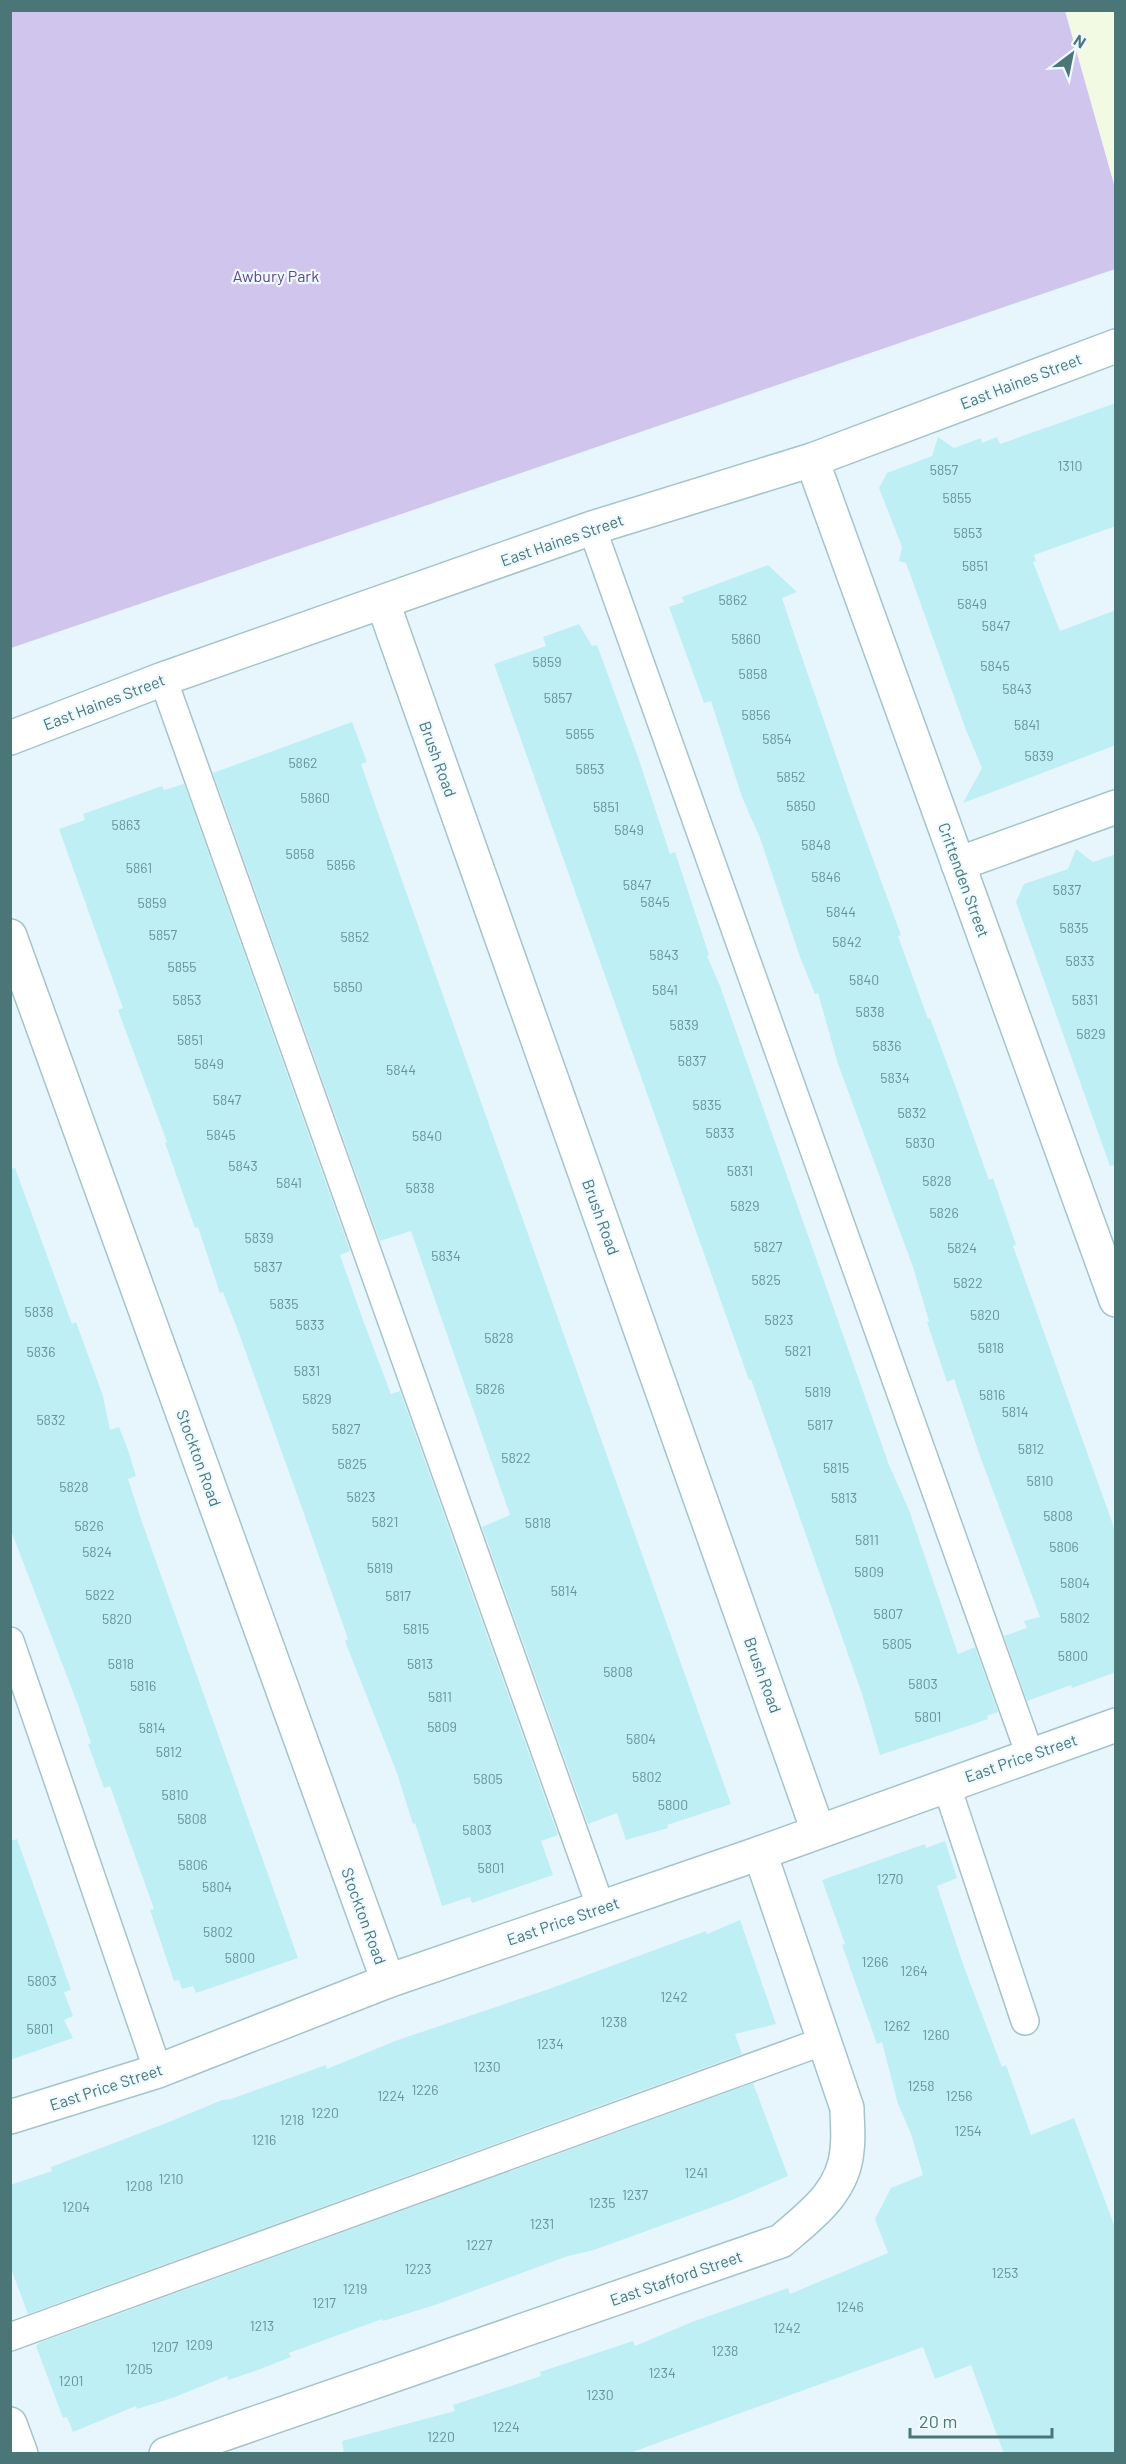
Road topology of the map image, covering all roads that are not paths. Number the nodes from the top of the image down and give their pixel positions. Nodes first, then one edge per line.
1 (1116, 346) edge
2 (812, 460) junction
3 (592, 528) junction
4 (383, 603) junction
5 (163, 679) junction
6 (10, 738) edge
7 (1116, 807) edge
8 (958, 864) junction
9 (10, 936) edge
10 (1108, 1255) edge
11 (1116, 1300) edge
12 (10, 1641) edge
13 (1116, 1725) edge
14 (1030, 1755) junction
15 (946, 1784) junction
16 (818, 1831) junction
17 (760, 1853) junction
18 (601, 1908) junction
19 (387, 1981) junction
20 (1025, 2021) dead end
21 (824, 2041) junction
22 (158, 2071) junction
23 (10, 2117) edge
24 (10, 2337) edge
25 (10, 2424) edge
26 (21, 2454) edge
27 (166, 2454) edge

1 - 2 street, East Haines Street
2 - 3 street, East Haines Street
2 - 8 street, Crittenden Street
3 - 4 street, East Haines Street
3 - 14 lane
4 - 5 street, East Haines Street
4 - 16 street, Brush Road
5 - 6 street, East Haines Street
5 - 18 lane
7 - 8 street
8 - 10 street, Crittenden Street
9 - 19 street, Stockton Road
10 - 11 street, Crittenden Street
12 - 22 lane
13 - 14 street, East Price Street
14 - 15 street, East Price Street
15 - 16 street, East Price Street
15 - 20 lane
16 - 17 street, East Price Street
17 - 18 street, East Price Street
17 - 21 street, East Stafford Street
18 - 19 street, East Price Street
19 - 22 street, East Price Street
21 - 24 lane
21 - 27 street, East Stafford Street
22 - 23 street, East Price Street
25 - 26 street

